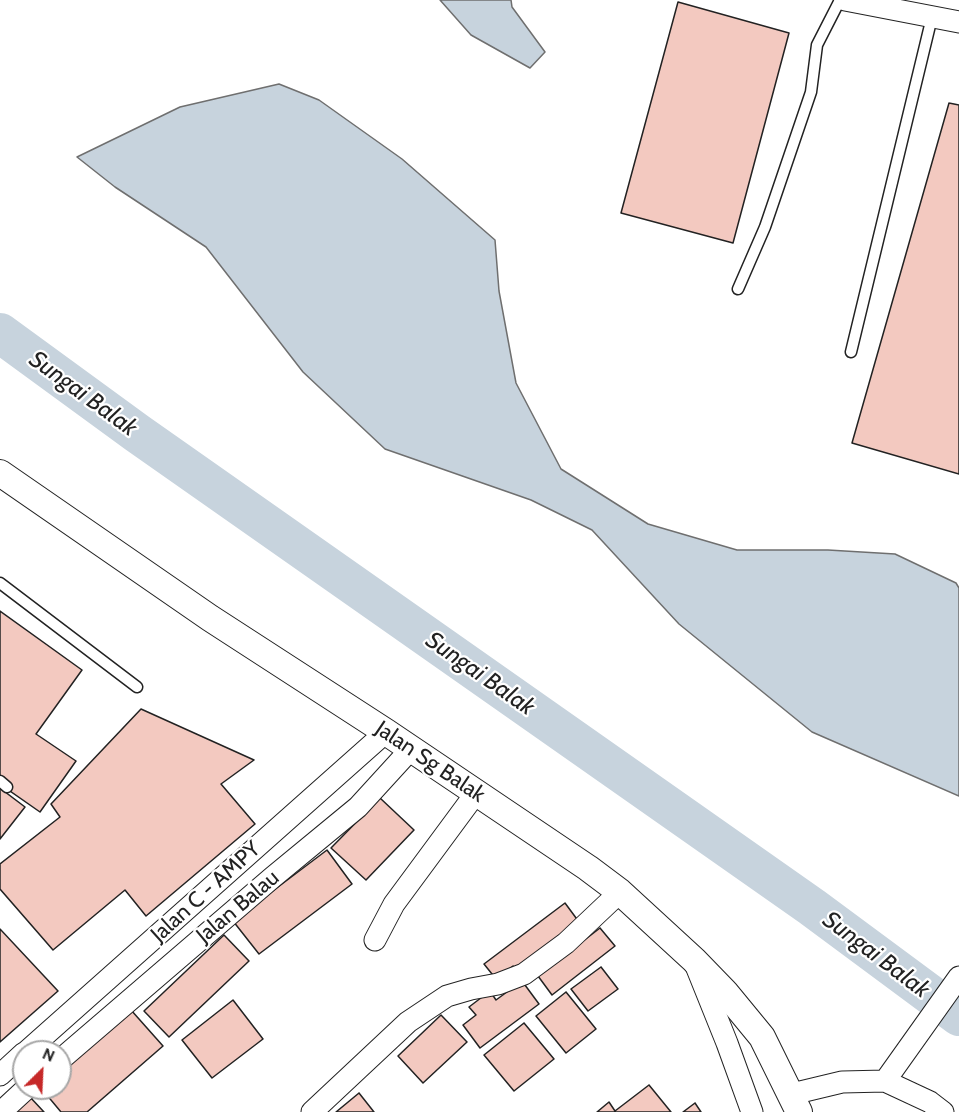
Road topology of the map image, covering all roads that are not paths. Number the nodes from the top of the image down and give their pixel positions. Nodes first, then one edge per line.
1 (840, 0) edge
2 (845, 0) edge
3 (871, 2) edge
4 (932, 17) junction
5 (959, 22) edge
6 (738, 289) dead end
7 (851, 352) dead end
8 (0, 473) edge
9 (0, 583) edge
10 (137, 687) dead end
11 (386, 732) junction
12 (411, 749) junction
13 (476, 794) junction
14 (620, 892) junction
15 (375, 940) dead end
16 (694, 960) junction
17 (959, 977) edge
18 (40, 1040) edge
19 (72, 1050) edge
20 (12, 1064) edge
21 (0, 1075) edge
22 (885, 1081) junction
23 (14, 1100) edge
24 (796, 1103) edge
25 (1, 1112) edge
26 (312, 1112) edge
27 (752, 1112) edge
28 (943, 1112) edge

1 - 6 lane
2 - 3 street
3 - 4 street
4 - 5 street
4 - 7 lane
8 - 11 street, Jalan Sg Balak
9 - 10 lane
11 - 12 street, Jalan Sg Balak
11 - 18 street, Jalan C - AMPY
12 - 13 street, Jalan Sg Balak
12 - 19 street, Jalan Balau
13 - 14 street, Jalan Sg Balak
13 - 15 street
14 - 16 street, Jalan Sg Balak
14 - 26 street
16 - 24 street, Jalan Sg Balak
16 - 27 street
17 - 22 street
20 - 21 street, Jalan C - AMPY
22 - 24 street
22 - 28 street
23 - 25 street

